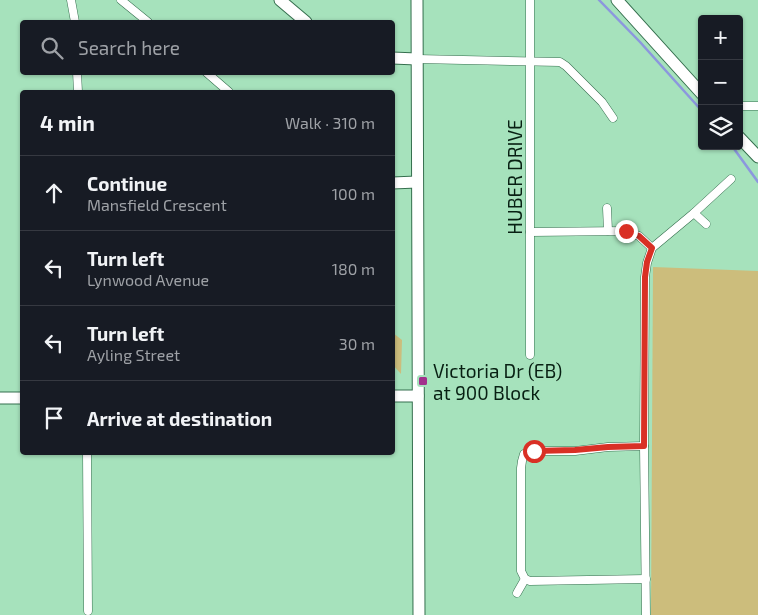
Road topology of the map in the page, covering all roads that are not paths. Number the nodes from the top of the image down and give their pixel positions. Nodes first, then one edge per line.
1 (71, 0) edge
2 (121, 0) edge
3 (280, 0) edge
4 (417, 0) edge
5 (530, 0) edge
6 (617, 0) edge
7 (75, 20) edge
8 (146, 20) edge
9 (304, 20) edge
10 (395, 58) edge
11 (417, 59) junction
12 (530, 61) junction
13 (77, 75) edge
14 (210, 75) edge
15 (78, 90) edge
16 (228, 90) edge
17 (698, 90) edge
18 (743, 106) edge
19 (758, 106) edge
20 (613, 118) dead end
21 (743, 140) edge
22 (758, 157) edge
23 (731, 179) dead end
24 (417, 182) junction
25 (395, 184) edge
26 (607, 208) dead end
27 (694, 213) junction
28 (706, 224) dead end
29 (608, 231) junction
30 (530, 232) junction
31 (652, 248) junction
32 (530, 355) dead end
33 (395, 396) edge
34 (418, 396) junction
35 (0, 398) edge
36 (20, 398) edge
37 (644, 446) junction
38 (87, 455) edge
39 (525, 579) junction
40 (646, 579) junction
41 (517, 594) dead end
42 (88, 611) dead end
43 (419, 615) edge
44 (646, 615) edge

1 - 7 street
2 - 8 street
3 - 9 main road
4 - 11 main road
5 - 12 street, HUBER DRIVE
6 - 17 main road
10 - 11 main road
11 - 12 street
11 - 24 main road
12 - 20 street
12 - 30 street, HUBER DRIVE
13 - 15 street
14 - 16 street
18 - 19 street
21 - 22 main road
23 - 27 street
24 - 25 main road
24 - 34 main road
26 - 29 street
27 - 28 street
27 - 31 street
29 - 30 street
29 - 31 street
30 - 32 street, HUBER DRIVE
31 - 37 street
33 - 34 main road
34 - 43 main road
35 - 36 main road
37 - 39 street
37 - 40 street
38 - 42 street
39 - 40 street
39 - 41 street
40 - 44 street

